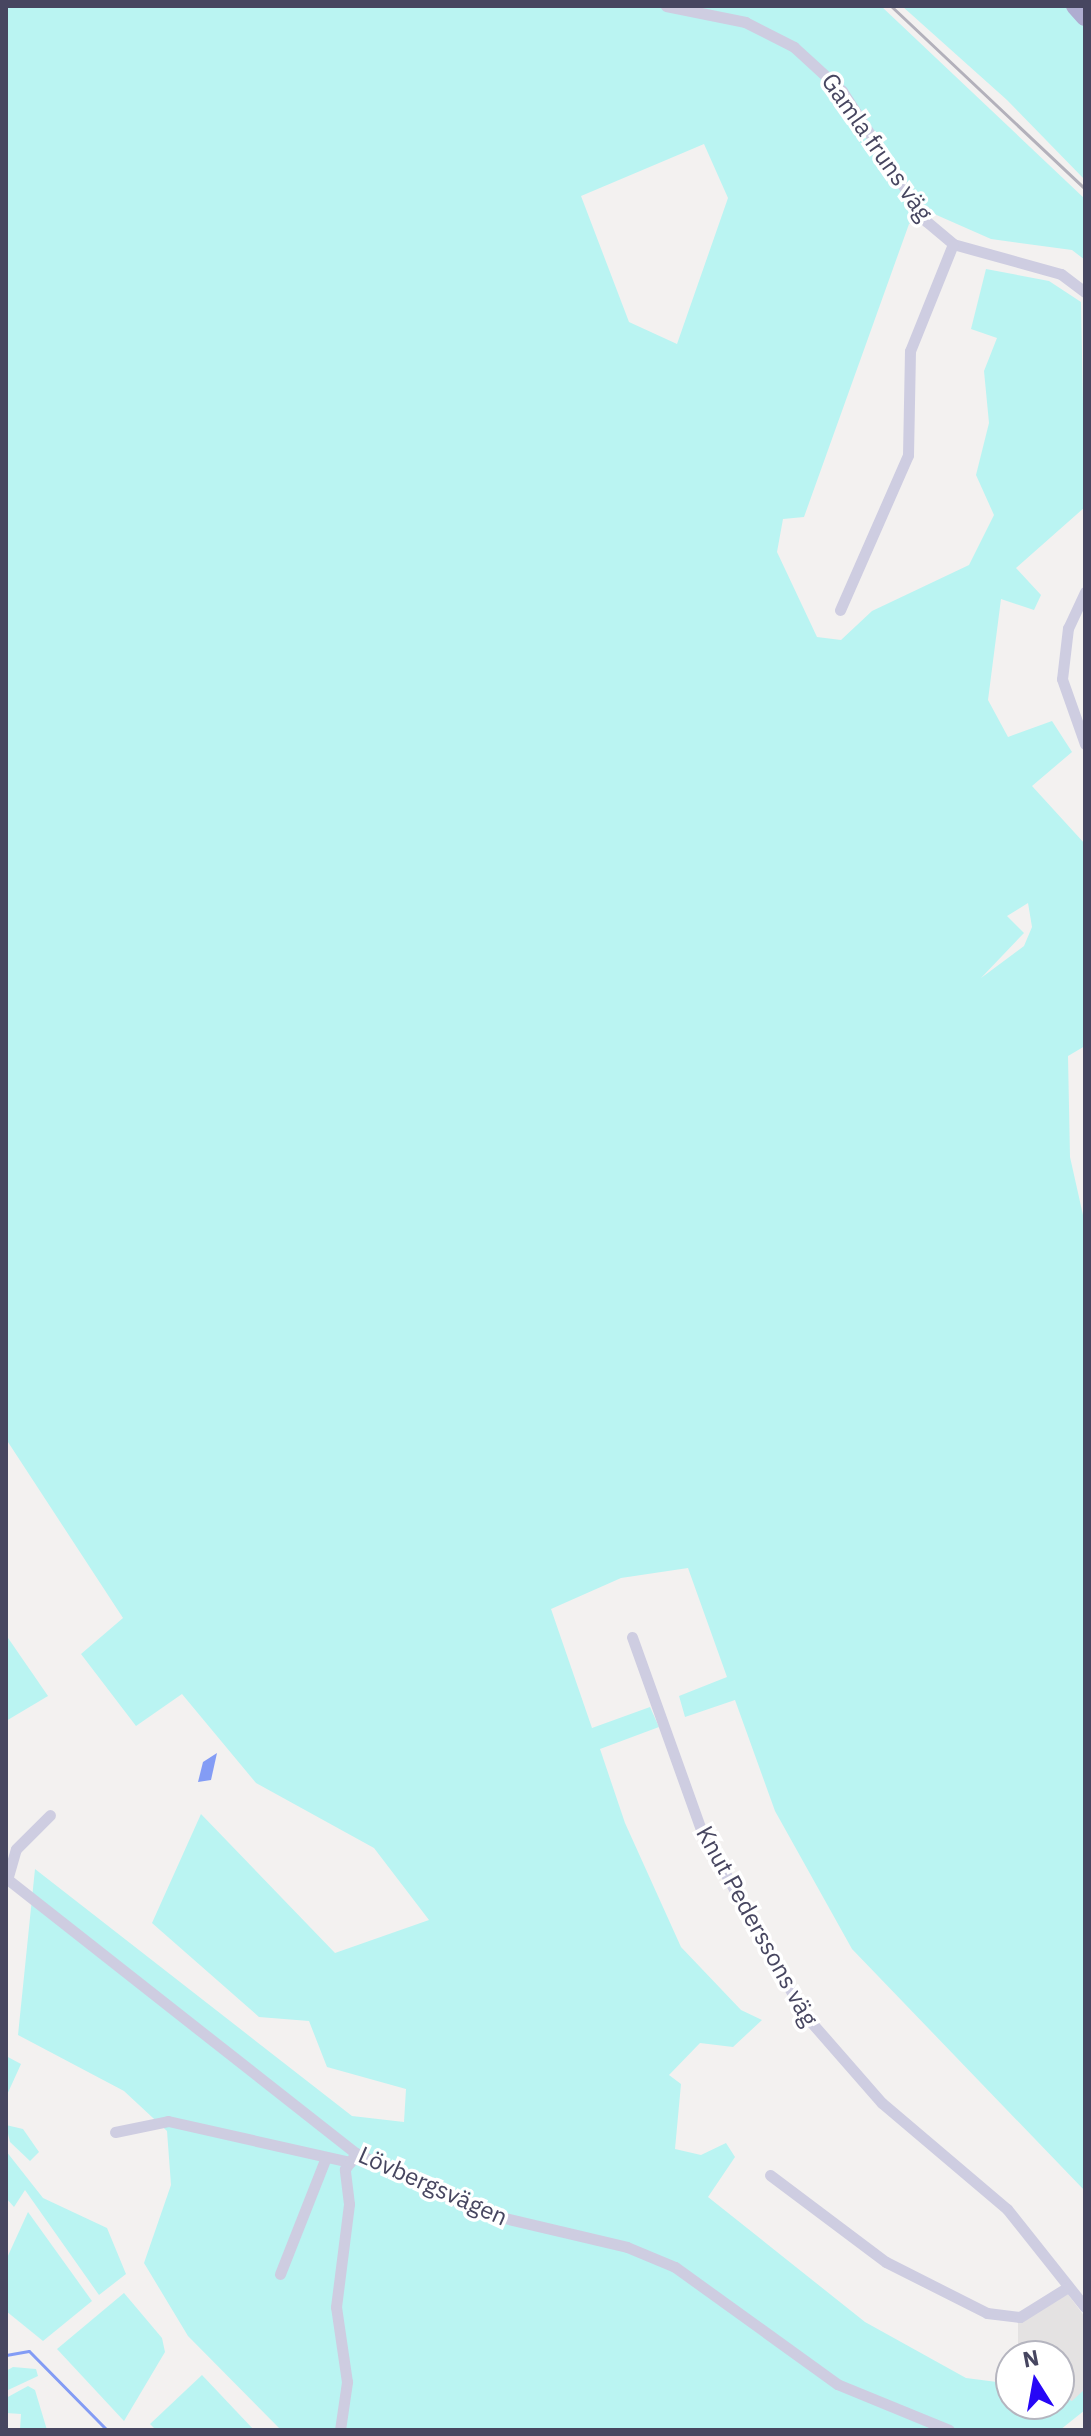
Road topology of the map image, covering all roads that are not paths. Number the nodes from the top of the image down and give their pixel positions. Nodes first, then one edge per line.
1 (666, 6) edge
2 (1075, 6) edge
3 (1085, 17) edge
4 (953, 244) junction
5 (1085, 292) edge
6 (1085, 592) edge
7 (840, 610) dead end
8 (1085, 744) edge
9 (632, 1637) dead end
10 (50, 1815) dead end
11 (8, 1879) edge
12 (115, 2132) dead end
13 (353, 2158) junction
14 (325, 2160) junction
15 (770, 2175) dead end
16 (280, 2274) dead end
17 (1068, 2287) junction
18 (1085, 2307) edge
19 (340, 2430) edge
20 (949, 2430) edge

1 - 4 street, Gamla fruns väg
2 - 3 main road
4 - 5 street, Gamla fruns väg
4 - 7 street
6 - 8 street
9 - 17 street, Knut Pederssons väg
10 - 11 street
11 - 13 street, Lövbergsvägen
12 - 14 street
13 - 14 street
13 - 19 street
13 - 20 street, Lövbergsvägen
14 - 16 street
15 - 17 street
17 - 18 street, Knut Pederssons väg

